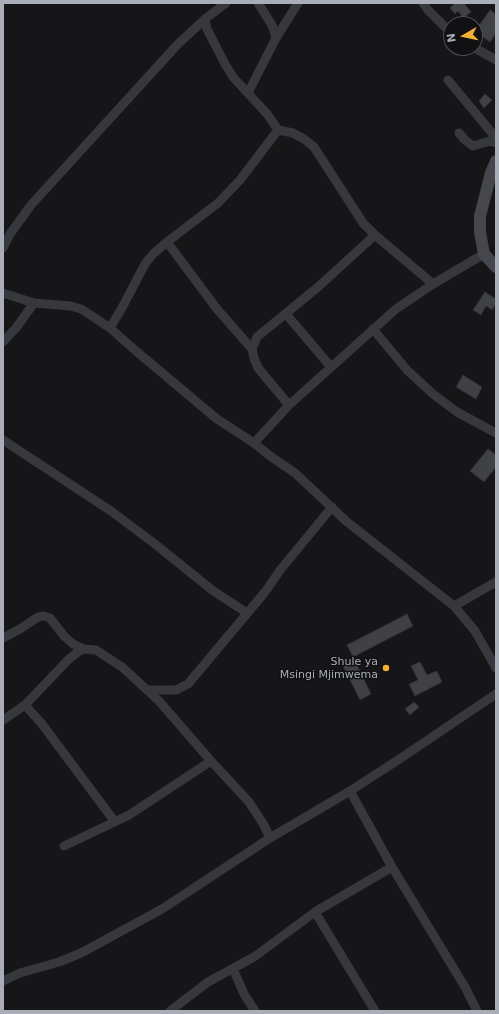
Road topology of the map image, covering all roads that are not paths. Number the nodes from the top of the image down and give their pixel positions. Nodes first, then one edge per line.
1 (226, 3) edge
2 (258, 3) edge
3 (298, 3) edge
4 (423, 3) edge
5 (205, 19) junction
6 (443, 25) edge
7 (276, 38) junction
8 (483, 53) edge
9 (496, 60) edge
10 (448, 80) dead end
11 (248, 93) junction
12 (278, 130) junction
13 (459, 133) dead end
14 (496, 138) edge
15 (496, 143) edge
16 (496, 161) edge
17 (375, 235) junction
18 (167, 242) junction
19 (3, 248) edge
20 (484, 254) junction
21 (496, 267) edge
22 (433, 284) junction
23 (3, 293) edge
24 (34, 302) junction
25 (286, 314) junction
26 (110, 328) junction
27 (373, 329) junction
28 (3, 342) edge
29 (252, 349) junction
30 (331, 367) junction
31 (289, 405) junction
32 (496, 433) edge
33 (4, 442) edge
34 (254, 443) junction
35 (332, 507) junction
36 (496, 582) edge
37 (454, 606) junction
38 (247, 612) junction
39 (3, 638) edge
40 (84, 649) junction
41 (496, 668) edge
42 (148, 690) junction
43 (496, 694) edge
44 (24, 705) junction
45 (3, 720) edge
46 (211, 761) junction
47 (350, 791) junction
48 (115, 822) junction
49 (270, 838) junction
50 (64, 846) dead end
51 (392, 867) junction
52 (315, 912) junction
53 (233, 969) junction
54 (3, 981) edge
55 (170, 1011) edge
56 (255, 1011) edge
57 (375, 1011) edge
58 (476, 1011) edge

1 - 5 street
2 - 7 street
3 - 7 street
4 - 6 street
5 - 11 street
5 - 19 street
7 - 11 street
8 - 9 street
10 - 14 street
11 - 12 street
12 - 17 street
12 - 18 street
13 - 15 street
16 - 20 street
17 - 22 street
17 - 25 street
18 - 26 street
18 - 29 street
20 - 21 street
20 - 22 street
22 - 27 street
23 - 24 street
24 - 26 street
24 - 28 street
25 - 29 street
25 - 30 street
26 - 34 street
27 - 30 street
27 - 32 street
29 - 31 street
30 - 31 street
31 - 34 street
33 - 38 street
34 - 35 street
35 - 37 street
35 - 38 street
36 - 37 street
37 - 41 street
38 - 42 street
39 - 40 street
40 - 42 street
40 - 44 street
42 - 46 street
43 - 47 street
44 - 45 street
44 - 48 street
46 - 48 street
46 - 49 street
47 - 49 street
47 - 51 street
48 - 50 street
49 - 54 street
51 - 52 street
51 - 58 street
52 - 53 street
52 - 57 street
53 - 55 street
53 - 56 street

